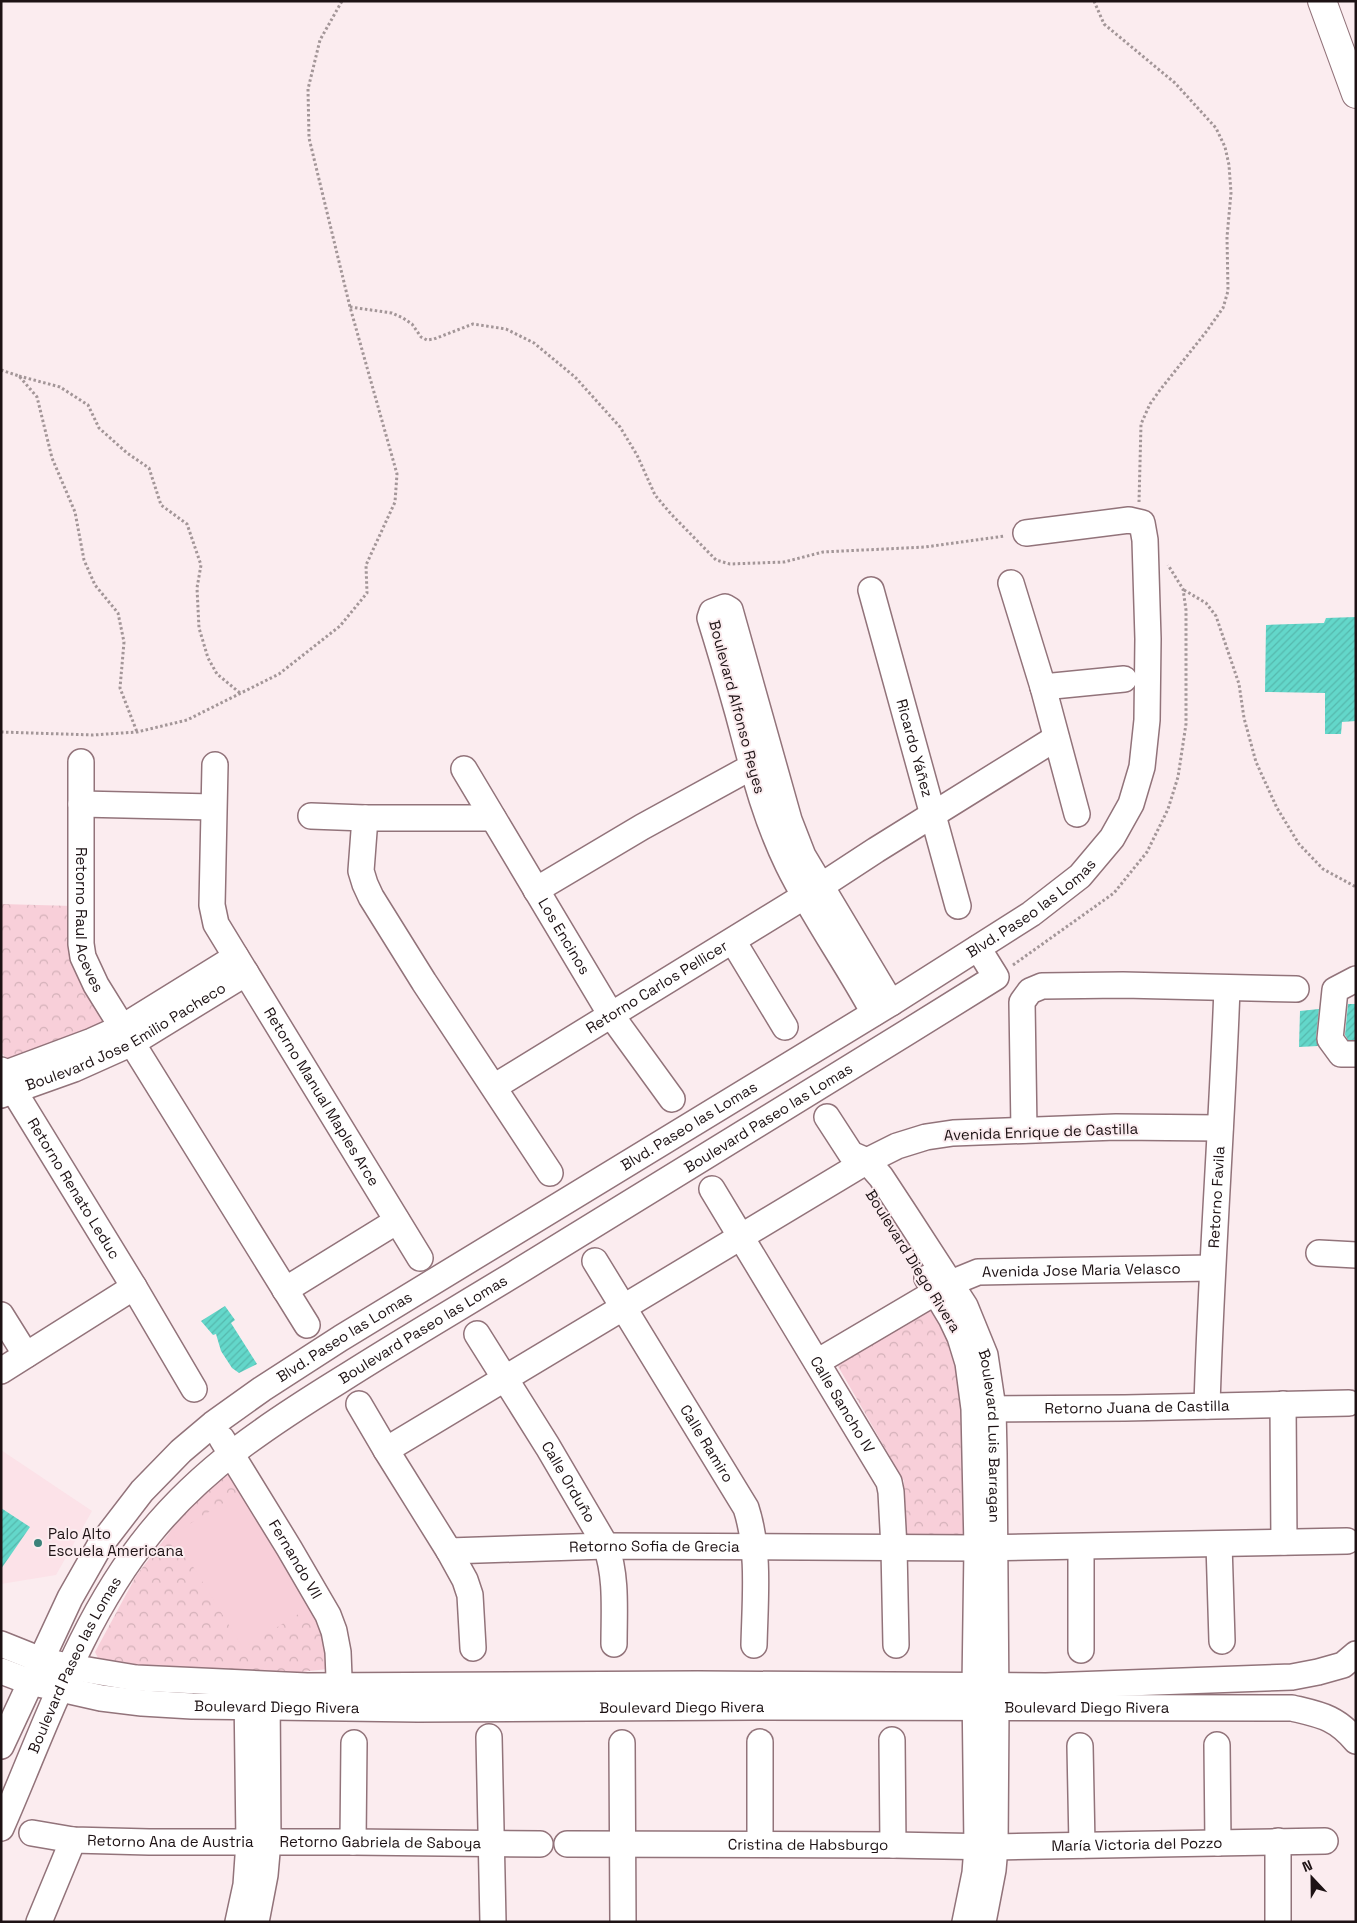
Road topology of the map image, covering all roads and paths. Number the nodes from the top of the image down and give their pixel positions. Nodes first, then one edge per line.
1 (342, 1) edge
2 (1094, 1) edge
3 (1322, 1) edge
4 (1356, 94) edge
5 (350, 307) junction
6 (1, 370) edge
7 (18, 376) junction
8 (1142, 523) junction
9 (1026, 533) joint
10 (1012, 584) dead end
11 (1183, 589) dead end
12 (871, 590) dead end
13 (1124, 680) dead end
14 (1043, 687) junction
15 (240, 694) junction
16 (1, 732) edge
17 (136, 732) junction
18 (1056, 738) junction
19 (761, 761) junction
20 (81, 762) dead end
21 (215, 765) dead end
22 (464, 769) dead end
23 (81, 804) junction
24 (214, 807) junction
25 (934, 814) junction
26 (1077, 814) dead end
27 (311, 816) dead end
28 (365, 818) junction
29 (493, 818) junction
30 (1356, 887) edge
31 (536, 890) junction
32 (813, 891) junction
33 (958, 906) dead end
34 (733, 941) junction
35 (978, 948) junction
36 (241, 965) junction
37 (1356, 979) edge
38 (1227, 988) junction
39 (1296, 989) dead end
40 (882, 1008) junction
41 (611, 1015) junction
42 (785, 1026) dead end
43 (128, 1035) junction
44 (1356, 1054) edge
45 (4, 1081) edge
46 (494, 1087) junction
47 (672, 1099) dead end
48 (827, 1118) dead end
49 (1220, 1128) junction
50 (1024, 1130) junction
51 (858, 1161) junction
52 (550, 1173) dead end
53 (712, 1189) dead end
54 (397, 1222) junction
55 (740, 1236) junction
56 (504, 1238) junction
57 (1319, 1253) dead end
58 (1356, 1255) edge
59 (420, 1258) dead end
60 (595, 1261) dead end
61 (1212, 1268) junction
62 (522, 1269) junction
63 (134, 1287) junction
64 (944, 1287) junction
65 (285, 1290) junction
66 (622, 1308) junction
67 (1, 1315) edge
68 (307, 1325) dead end
69 (477, 1334) dead end
70 (26, 1355) junction
71 (817, 1362) junction
72 (1, 1371) edge
73 (505, 1379) junction
74 (194, 1389) dead end
75 (1349, 1403) dead end
76 (360, 1404) dead end
77 (1283, 1404) junction
78 (1207, 1406) junction
79 (983, 1408) junction
80 (213, 1424) junction
81 (386, 1450) junction
82 (231, 1453) junction
83 (1347, 1541) dead end
84 (1284, 1542) junction
85 (1219, 1544) junction
86 (606, 1546) junction
87 (754, 1546) junction
88 (1081, 1547) junction
89 (894, 1548) junction
90 (986, 1548) junction
91 (449, 1551) junction
92 (1222, 1641) dead end
93 (1, 1644) edge
94 (614, 1644) dead end
95 (754, 1645) dead end
96 (896, 1645) dead end
97 (473, 1648) dead end
98 (1082, 1650) dead end
99 (1356, 1654) edge
100 (41, 1660) junction
101 (70, 1667) junction
102 (1, 1671) edge
103 (1292, 1677) junction
104 (30, 1682) junction
105 (643, 1684) junction
106 (60, 1690) junction
107 (257, 1695) junction
108 (340, 1697) junction
109 (986, 1697) junction
110 (1292, 1708) junction
111 (642, 1709) junction
112 (489, 1737) dead end
113 (892, 1740) dead end
114 (1356, 1741) edge
115 (354, 1742) dead end
116 (760, 1742) dead end
117 (622, 1743) dead end
118 (1, 1746) edge
119 (1080, 1746) dead end
120 (1217, 1746) dead end
121 (1, 1828) edge
122 (32, 1832) dead end
123 (73, 1840) junction
124 (1278, 1841) junction
125 (1325, 1841) dead end
126 (258, 1842) junction
127 (353, 1842) junction
128 (1218, 1843) junction
129 (492, 1844) junction
130 (540, 1844) dead end
131 (568, 1844) dead end
132 (760, 1844) junction
133 (1082, 1844) junction
134 (621, 1845) junction
135 (893, 1845) junction
136 (986, 1847) junction
137 (39, 1922) edge
138 (238, 1922) edge
139 (256, 1922) edge
140 (493, 1922) edge
141 (623, 1922) edge
142 (965, 1922) edge
143 (983, 1922) edge
144 (1278, 1922) edge

1 - 5 path
2 - 8 path
3 - 4 highway
5 - 9 path
5 - 15 path
6 - 7 path
7 - 15 path
7 - 17 path
8 - 9 street
8 - 35 street, Blvd. Paseo las Lomas
10 - 14 street
11 - 30 path
12 - 25 street, Ricardo Yáñez
13 - 14 street
14 - 18 street
15 - 17 path
16 - 17 path
18 - 25 street, Retorno Carlos Pellicer
18 - 26 street
19 - 19 street, Boulevard Alfonso Reyes
19 - 31 street
19 - 32 street, Boulevard Alfonso Reyes
20 - 23 street, Retorno Raul Aceves
21 - 24 street
22 - 29 street, Los Encinos
23 - 24 street
23 - 43 street, Retorno Raul Aceves
24 - 36 street
25 - 32 street, Retorno Carlos Pellicer
25 - 33 street, Ricardo Yáñez
27 - 28 street
28 - 29 street
28 - 46 street
29 - 31 street, Los Encinos
31 - 41 street, Los Encinos
32 - 34 street, Retorno Carlos Pellicer
32 - 40 street, Boulevard Alfonso Reyes
34 - 41 street, Retorno Carlos Pellicer
34 - 42 street
35 - 40 street, Blvd. Paseo las Lomas
35 - 62 street, Boulevard Paseo las Lomas
36 - 43 street, Boulevard Jose Emilio Pacheco
36 - 54 street, Retorno Manual Maples Arce
37 - 44 street
38 - 39 street
38 - 49 street, Retorno Favila
38 - 50 street
40 - 56 street, Blvd. Paseo las Lomas
41 - 46 street, Retorno Carlos Pellicer
41 - 47 street, Los Encinos
43 - 45 street, Boulevard Jose Emilio Pacheco
43 - 65 street
45 - 63 street, Retorno Renato Leduc
46 - 52 street
48 - 51 street
49 - 50 street, Avenida Enrique de Castilla
49 - 61 street, Retorno Favila
50 - 51 street, Avenida Enrique de Castilla
51 - 55 street
51 - 64 street, Boulevard Luis Barragan
53 - 55 street, Calle Sancho IV
54 - 59 street, Retorno Manual Maples Arce
54 - 65 street
55 - 66 street
55 - 71 street, Calle Sancho IV
56 - 62 street
56 - 80 street, Blvd. Paseo las Lomas
57 - 58 street
60 - 66 street, Calle Ramiro
61 - 64 street, Avenida Jose Maria Velasco
61 - 78 street, Retorno Favila
62 - 82 street, Boulevard Paseo las Lomas
63 - 70 street
63 - 74 street, Retorno Renato Leduc
64 - 71 street, Avenida Jose Maria Velasco
64 - 79 street, Boulevard Luis Barragan
65 - 68 street
66 - 73 street
66 - 87 street, Calle Ramiro
67 - 70 street
69 - 73 street, Calle Orduño
70 - 72 street
71 - 89 street, Calle Sancho IV
73 - 81 street
73 - 86 street, Calle Orduño
75 - 77 street, Retorno Juana de Castilla
76 - 81 street
77 - 78 street, Retorno Juana de Castilla
77 - 84 street
78 - 79 street, Retorno Juana de Castilla
79 - 90 street, Boulevard Luis Barragan
80 - 82 street, Fernando VII
80 - 100 street, Blvd. Paseo las Lomas
81 - 91 street
82 - 101 street, Boulevard Paseo las Lomas
82 - 108 street, Fernando VII
83 - 84 street
84 - 85 street
85 - 88 street
85 - 92 street
86 - 87 street, Retorno Sofia de Grecia
86 - 91 street, Retorno Sofia de Grecia
86 - 94 street, Calle Orduño
87 - 89 street, Retorno Sofia de Grecia
87 - 95 street, Calle Ramiro
88 - 90 street
88 - 98 street
89 - 90 street, Retorno Sofia de Grecia
89 - 96 street, Calle Sancho IV
90 - 109 street, Boulevard Luis Barragan
91 - 97 street
93 - 100 street, Boulevard Diego Rivera
99 - 103 street, Boulevard Diego Rivera
100 - 101 street, Boulevard Diego Rivera
100 - 104 street, Blvd. Paseo las Lomas
101 - 106 street, Boulevard Paseo las Lomas
101 - 107 street, Boulevard Diego Rivera
102 - 104 street, Boulevard Diego Rivera
103 - 109 street, Boulevard Diego Rivera
103 - 110 street
104 - 106 street, Boulevard Diego Rivera
104 - 118 street, Blvd. Paseo las Lomas
105 - 108 street, Boulevard Diego Rivera
105 - 109 street, Boulevard Diego Rivera
105 - 111 street
106 - 107 street, Boulevard Diego Rivera
106 - 121 street, Boulevard Paseo las Lomas
107 - 108 street, Boulevard Diego Rivera
107 - 126 street
108 - 111 street, Boulevard Diego Rivera
109 - 110 street, Boulevard Diego Rivera
109 - 111 street, Boulevard Diego Rivera
109 - 136 street, Boulevard Luis Barragan
110 - 114 street, Boulevard Diego Rivera
112 - 129 street, Retorno Gabriela de Saboya
113 - 135 street
115 - 127 street
116 - 132 street
117 - 134 street
119 - 133 street
120 - 128 street
122 - 123 street, Retorno Ana de Austria
123 - 126 street, Retorno Ana de Austria
123 - 137 street, Retorno Ana de Austria
124 - 125 street, María Victoria del Pozzo
124 - 128 street, María Victoria del Pozzo
124 - 144 street
126 - 127 street, Retorno Gabriela de Saboya
126 - 138 street
126 - 139 street
127 - 129 street, Retorno Gabriela de Saboya
128 - 133 street, María Victoria del Pozzo
129 - 130 street, Retorno Gabriela de Saboya
129 - 140 street, Retorno Gabriela de Saboya
131 - 134 street, Cristina de Habsburgo
132 - 134 street, Cristina de Habsburgo
132 - 135 street, Cristina de Habsburgo
133 - 136 street, María Victoria del Pozzo
134 - 141 street
135 - 136 street, Cristina de Habsburgo
136 - 142 street
136 - 143 street

